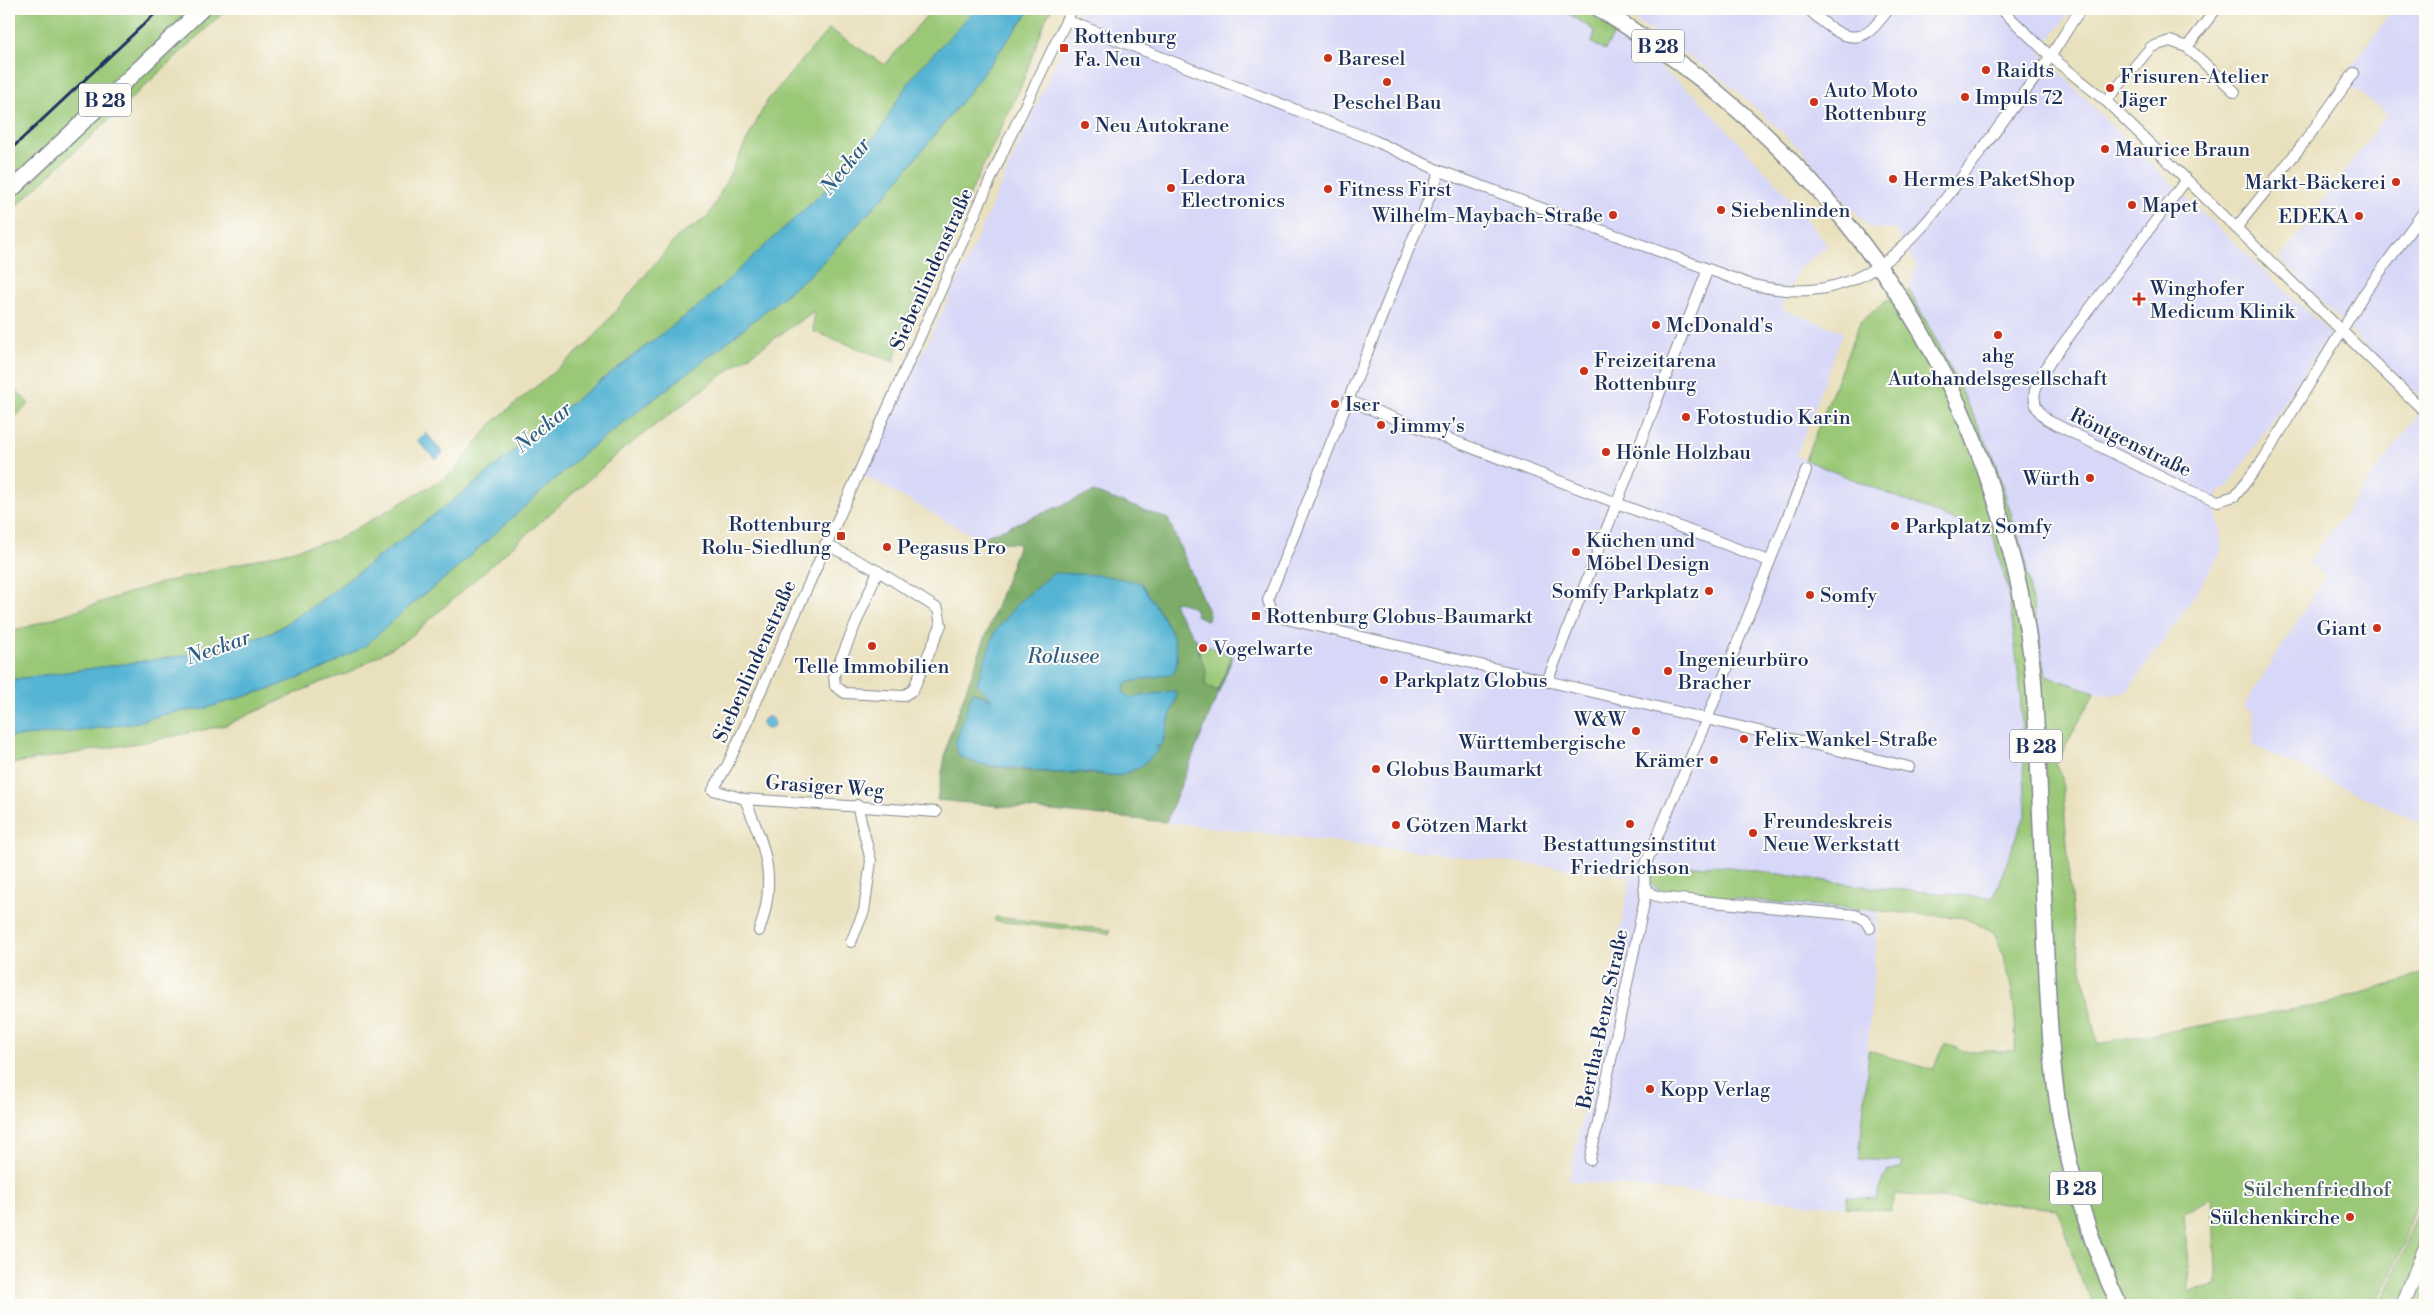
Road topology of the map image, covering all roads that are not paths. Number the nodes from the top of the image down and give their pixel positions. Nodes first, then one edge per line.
1 (202, 9) edge
2 (1072, 9) edge
3 (1599, 9) edge
4 (1808, 9) edge
5 (1889, 9) edge
6 (2001, 9) edge
7 (2081, 9) edge
8 (2216, 9) edge
9 (1066, 20) junction
10 (2188, 47) junction
11 (2050, 56) junction
12 (2354, 73) dead end
13 (2235, 92) dead end
14 (2106, 101) junction
15 (1440, 171) junction
16 (2186, 180) junction
17 (9, 192) edge
18 (2425, 210) edge
19 (2236, 228) junction
20 (1880, 266) junction
21 (1708, 268) junction
22 (2341, 331) junction
23 (1349, 401) junction
24 (2425, 412) edge
25 (1806, 471) dead end
26 (1616, 503) junction
27 (825, 544) junction
28 (1769, 561) junction
29 (878, 571) junction
30 (1547, 682) junction
31 (1707, 719) junction
32 (1909, 767) dead end
33 (713, 790) joint
34 (745, 799) junction
35 (857, 805) junction
36 (936, 812) dead end
37 (1644, 885) junction
38 (1870, 928) dead end
39 (759, 932) dead end
40 (851, 942) dead end
41 (1590, 1160) dead end
42 (2425, 1249) edge
43 (2119, 1305) edge
44 (2403, 1305) edge

1 - 17 main road, B 28
2 - 9 street, Siebenlindenstraße
3 - 20 main road, B 28
4 - 5 street
6 - 11 street
7 - 11 street
8 - 10 street
9 - 15 street
9 - 27 street, Siebenlindenstraße
10 - 13 street
10 - 14 street
11 - 14 street
11 - 20 street
12 - 19 street
14 - 16 street
15 - 21 street
15 - 23 street
16 - 19 street
16 - 22 street, Röntgenstraße
18 - 22 street, Röntgenstraße
19 - 22 street
20 - 21 street
20 - 43 main road, B 28
21 - 26 street
22 - 24 street
23 - 26 street
23 - 30 street
25 - 28 street
26 - 28 street
26 - 30 street
27 - 29 street
27 - 33 street, Siebenlindenstraße
28 - 31 street
29 - 29 street
30 - 31 street
31 - 32 street
31 - 37 street, Bertha-Benz-Straße
33 - 34 street, Grasiger Weg
34 - 35 street, Grasiger Weg
34 - 39 street
35 - 36 street, Grasiger Weg
35 - 40 street
37 - 38 street
37 - 41 street, Bertha-Benz-Straße
42 - 44 main road

